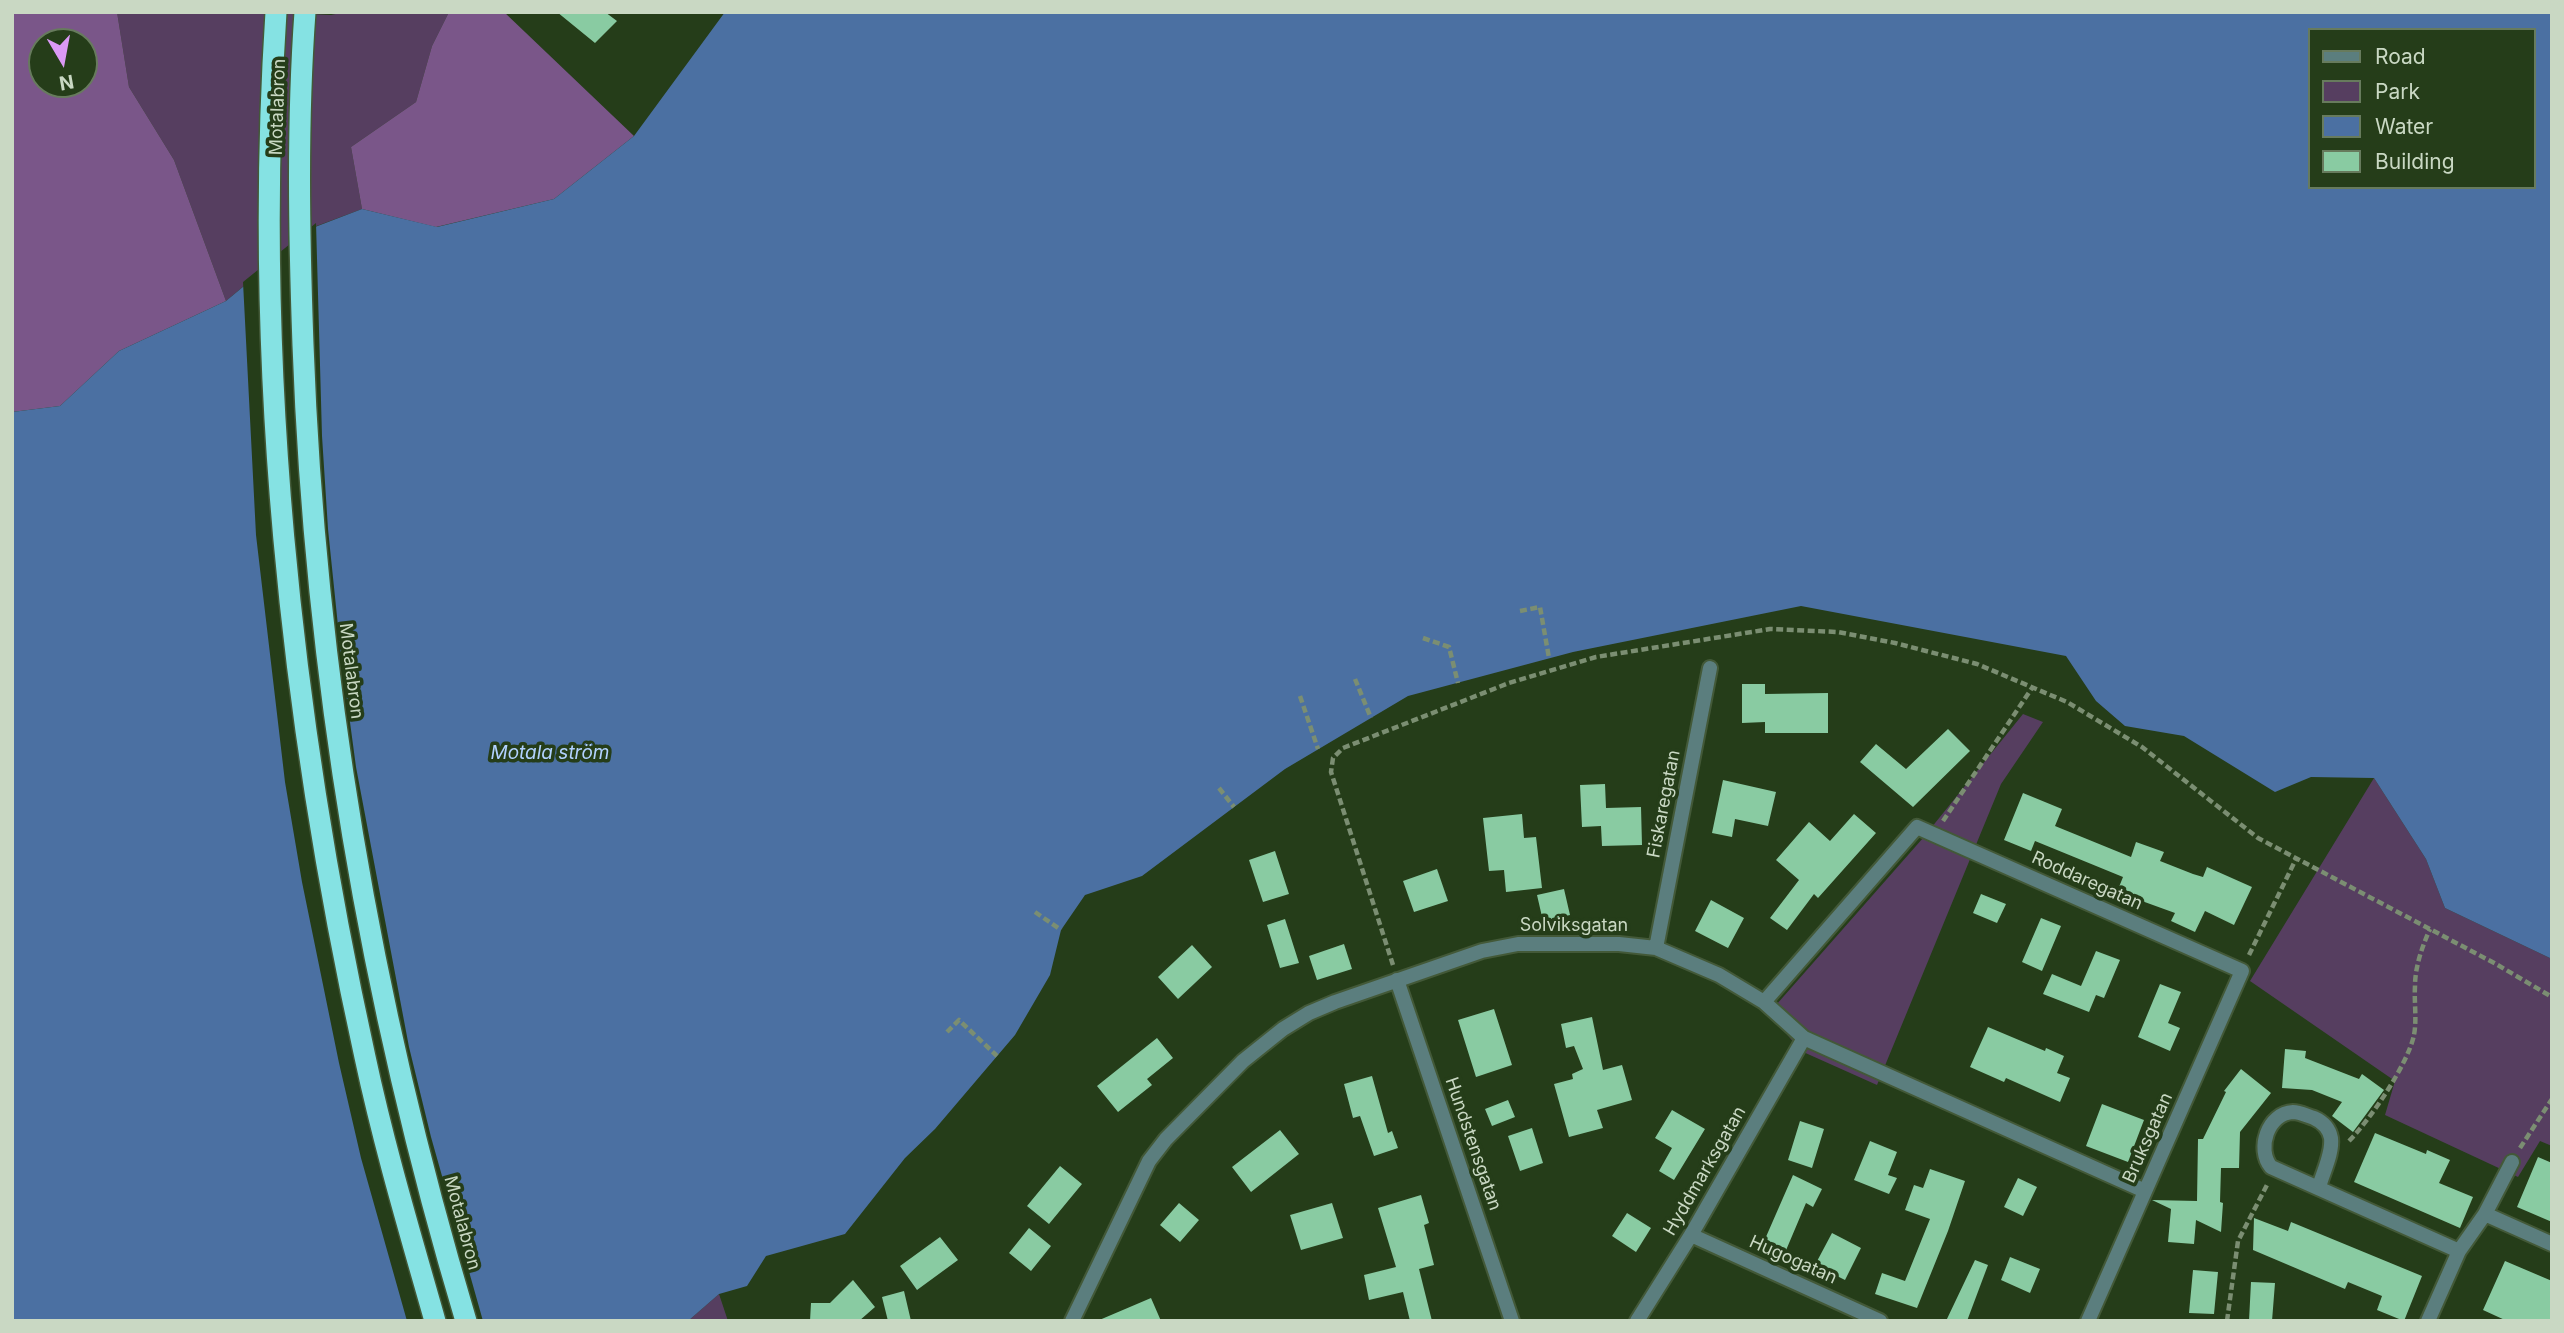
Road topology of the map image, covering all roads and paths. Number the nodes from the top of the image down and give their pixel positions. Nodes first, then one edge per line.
1 (276, 12) edge
2 (305, 12) edge
3 (1520, 611) dead end
4 (1423, 638) dead end
5 (1549, 658) dead end
6 (1710, 668) dead end
7 (1355, 679) dead end
8 (1458, 683) dead end
9 (2032, 688) junction
10 (1300, 696) dead end
11 (1371, 718) dead end
12 (1318, 749) dead end
13 (1219, 788) dead end
14 (1234, 807) dead end
15 (1934, 835) junction
16 (2297, 859) junction
17 (1035, 912) dead end
18 (2430, 929) junction
19 (1061, 930) dead end
20 (1656, 948) junction
21 (2242, 971) junction
22 (1397, 980) junction
23 (2552, 997) edge
24 (1764, 1002) junction
25 (947, 1032) dead end
26 (1804, 1038) junction
27 (997, 1056) dead end
28 (2552, 1099) edge
29 (2331, 1147) junction
30 (2512, 1162) joint
31 (2275, 1169) junction
32 (2319, 1187) junction
33 (2146, 1191) junction
34 (2485, 1214) junction
35 (1691, 1235) junction
36 (2552, 1244) edge
37 (2459, 1251) junction
38 (435, 1321) edge
39 (466, 1321) edge
40 (1072, 1321) edge
41 (1512, 1321) edge
42 (1637, 1321) edge
43 (1880, 1321) edge
44 (2088, 1321) edge
45 (2227, 1321) edge
46 (2428, 1321) edge

1 - 38 highway, Motalabron
2 - 39 highway, Motalabron
3 - 5 path
4 - 8 path
6 - 20 street, Fiskaregatan
7 - 11 path
9 - 15 path
9 - 16 path
9 - 22 path
10 - 12 path
13 - 14 path
15 - 21 street, Roddaregatan
15 - 24 street, Roddaregatan
16 - 18 path
16 - 21 path
17 - 19 path
18 - 23 path
18 - 29 path
20 - 22 street, Solviksgatan
20 - 24 street, Solviksgatan
21 - 33 street, Bruksgatan
22 - 40 street, Solviksgatan
22 - 41 street, Hundstensgatan
24 - 26 street, Solviksgatan
25 - 27 path
26 - 33 street, Solviksgatan
26 - 35 street, Hyddmarksgatan
28 - 30 path
29 - 31 street
29 - 32 street
30 - 34 street
31 - 32 street
31 - 45 path
32 - 37 street
33 - 44 street, Bruksgatan
34 - 36 street
34 - 37 street
35 - 42 street, Hyddmarksgatan
35 - 43 street, Hugogatan
37 - 46 street

